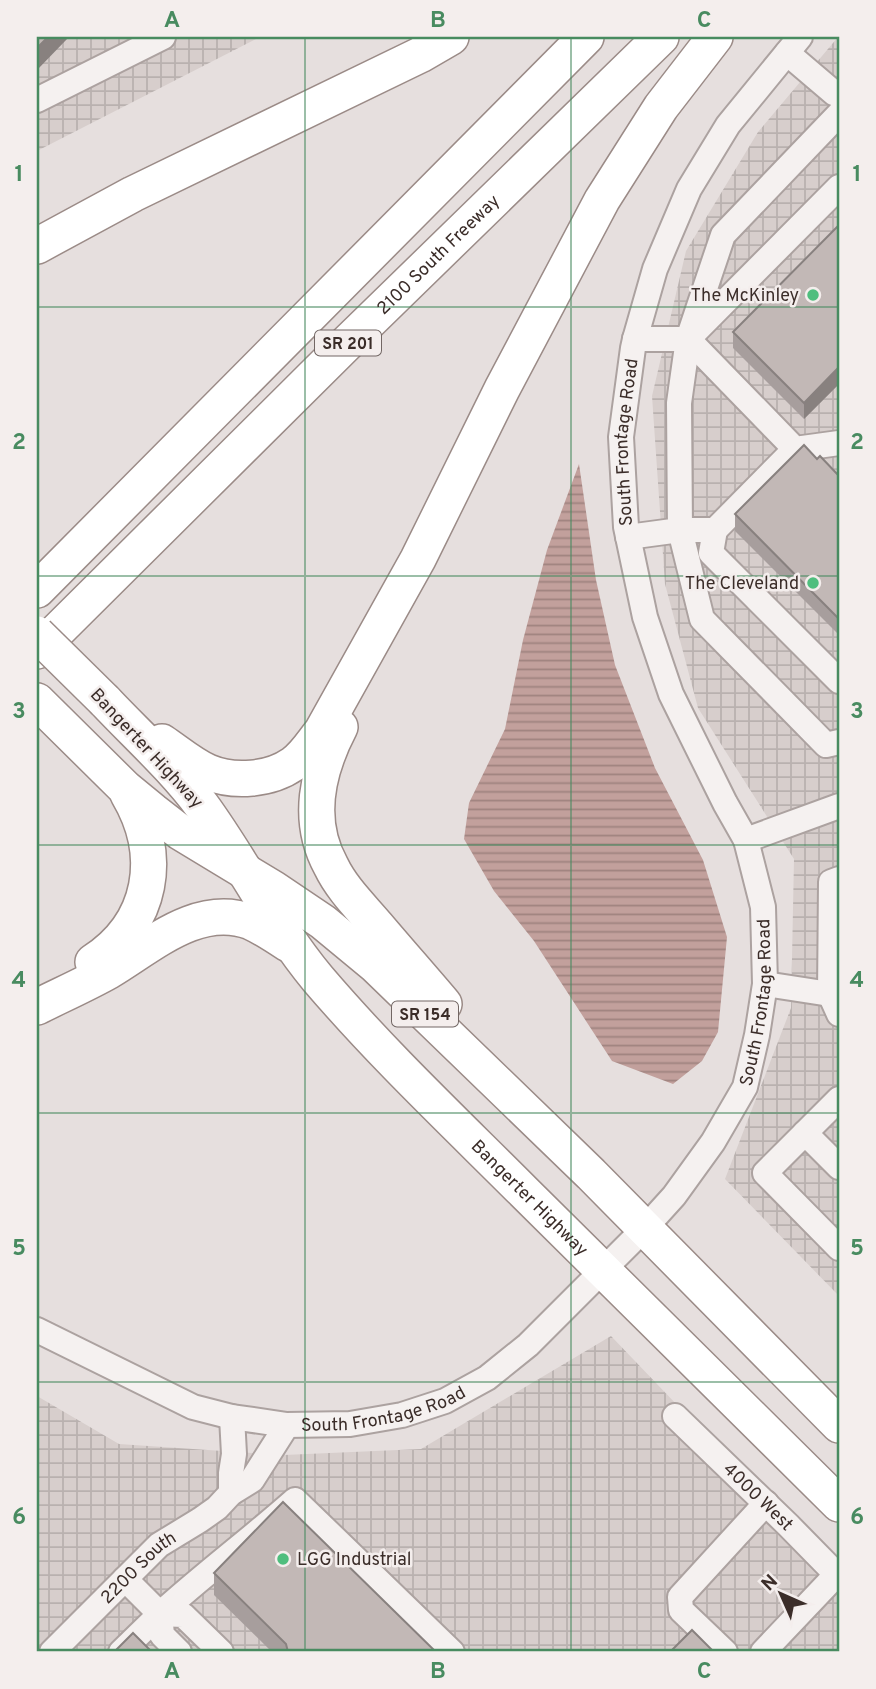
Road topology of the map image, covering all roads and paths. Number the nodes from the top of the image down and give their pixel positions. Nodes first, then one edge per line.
1 (163, 37) edge
2 (451, 37) edge
3 (586, 37) edge
4 (661, 37) edge
5 (715, 37) edge
6 (794, 45) edge
7 (839, 94) edge
8 (37, 100) edge
9 (839, 114) edge
10 (839, 187) edge
11 (133, 194) junction
12 (37, 232) edge
13 (37, 246) edge
14 (635, 339) junction
15 (688, 339) junction
16 (839, 443) edge
17 (794, 449) junction
18 (680, 530) junction
19 (715, 530) junction
20 (628, 537) junction
21 (418, 559) junction
22 (37, 590) edge
23 (37, 634) edge
24 (37, 651) edge
25 (839, 681) edge
26 (37, 701) edge
27 (105, 701) junction
28 (839, 741) edge
29 (125, 788) junction
30 (839, 806) edge
31 (746, 840) junction
32 (245, 872) junction
33 (839, 878) edge
34 (298, 951) junction
35 (765, 985) junction
36 (37, 994) edge
37 (834, 1004) edge
38 (37, 1007) edge
39 (839, 1099) edge
40 (805, 1133) junction
41 (839, 1167) edge
42 (591, 1174) junction
43 (645, 1228) junction
44 (839, 1248) edge
45 (603, 1271) junction
46 (37, 1330) edge
47 (676, 1416) dead end
48 (232, 1417) junction
49 (287, 1425) junction
50 (839, 1425) edge
51 (231, 1493) junction
52 (766, 1503) junction
53 (839, 1504) edge
54 (838, 1575) edge
55 (125, 1579) junction
56 (160, 1614) junction
57 (52, 1652) edge
58 (121, 1652) edge
59 (179, 1652) edge
60 (221, 1652) edge
61 (452, 1652) edge
62 (725, 1652) edge
63 (763, 1652) edge

1 - 8 street
2 - 11 highway
3 - 22 highway, SR 201
4 - 24 highway, 2100 South Freeway / SR 201
5 - 21 highway
6 - 7 street
6 - 14 street, South Frontage Road
9 - 15 street
10 - 15 street
11 - 12 highway
11 - 13 highway
14 - 15 street
14 - 20 street, South Frontage Road
15 - 17 street
15 - 18 street
16 - 17 street
17 - 19 street
18 - 19 street
18 - 20 street
18 - 28 street
19 - 25 street
20 - 31 street, South Frontage Road
21 - 27 highway
21 - 42 highway
23 - 27 highway, Bangerter Highway / SR 154, bridge
26 - 29 highway, Bangerter Highway / SR 154
27 - 32 highway, Bangerter Highway / SR 154
29 - 32 highway, Bangerter Highway / SR 154
29 - 36 highway
30 - 31 street
31 - 35 street, South Frontage Road
32 - 34 highway, Bangerter Highway / SR 154
32 - 42 highway, Bangerter Highway / SR 154
33 - 37 street
34 - 38 highway
34 - 45 highway, Bangerter Highway / SR 154
35 - 37 street
35 - 43 street, South Frontage Road
39 - 40 street
40 - 41 street
40 - 44 street
42 - 43 highway, Bangerter Highway / SR 154
43 - 45 street, South Frontage Road
43 - 50 highway, Bangerter Highway / SR 154
45 - 49 street, South Frontage Road
45 - 53 highway, Bangerter Highway / SR 154
46 - 48 street, South Frontage Road
47 - 52 street, 4000 West
48 - 49 street, South Frontage Road
48 - 51 street
49 - 51 street, 2200 South
51 - 55 street, 2200 South
52 - 54 street, 4000 West
52 - 62 street
54 - 63 street
55 - 56 street
55 - 57 street, 2200 South
56 - 58 street
56 - 59 street
56 - 60 street
56 - 61 street

